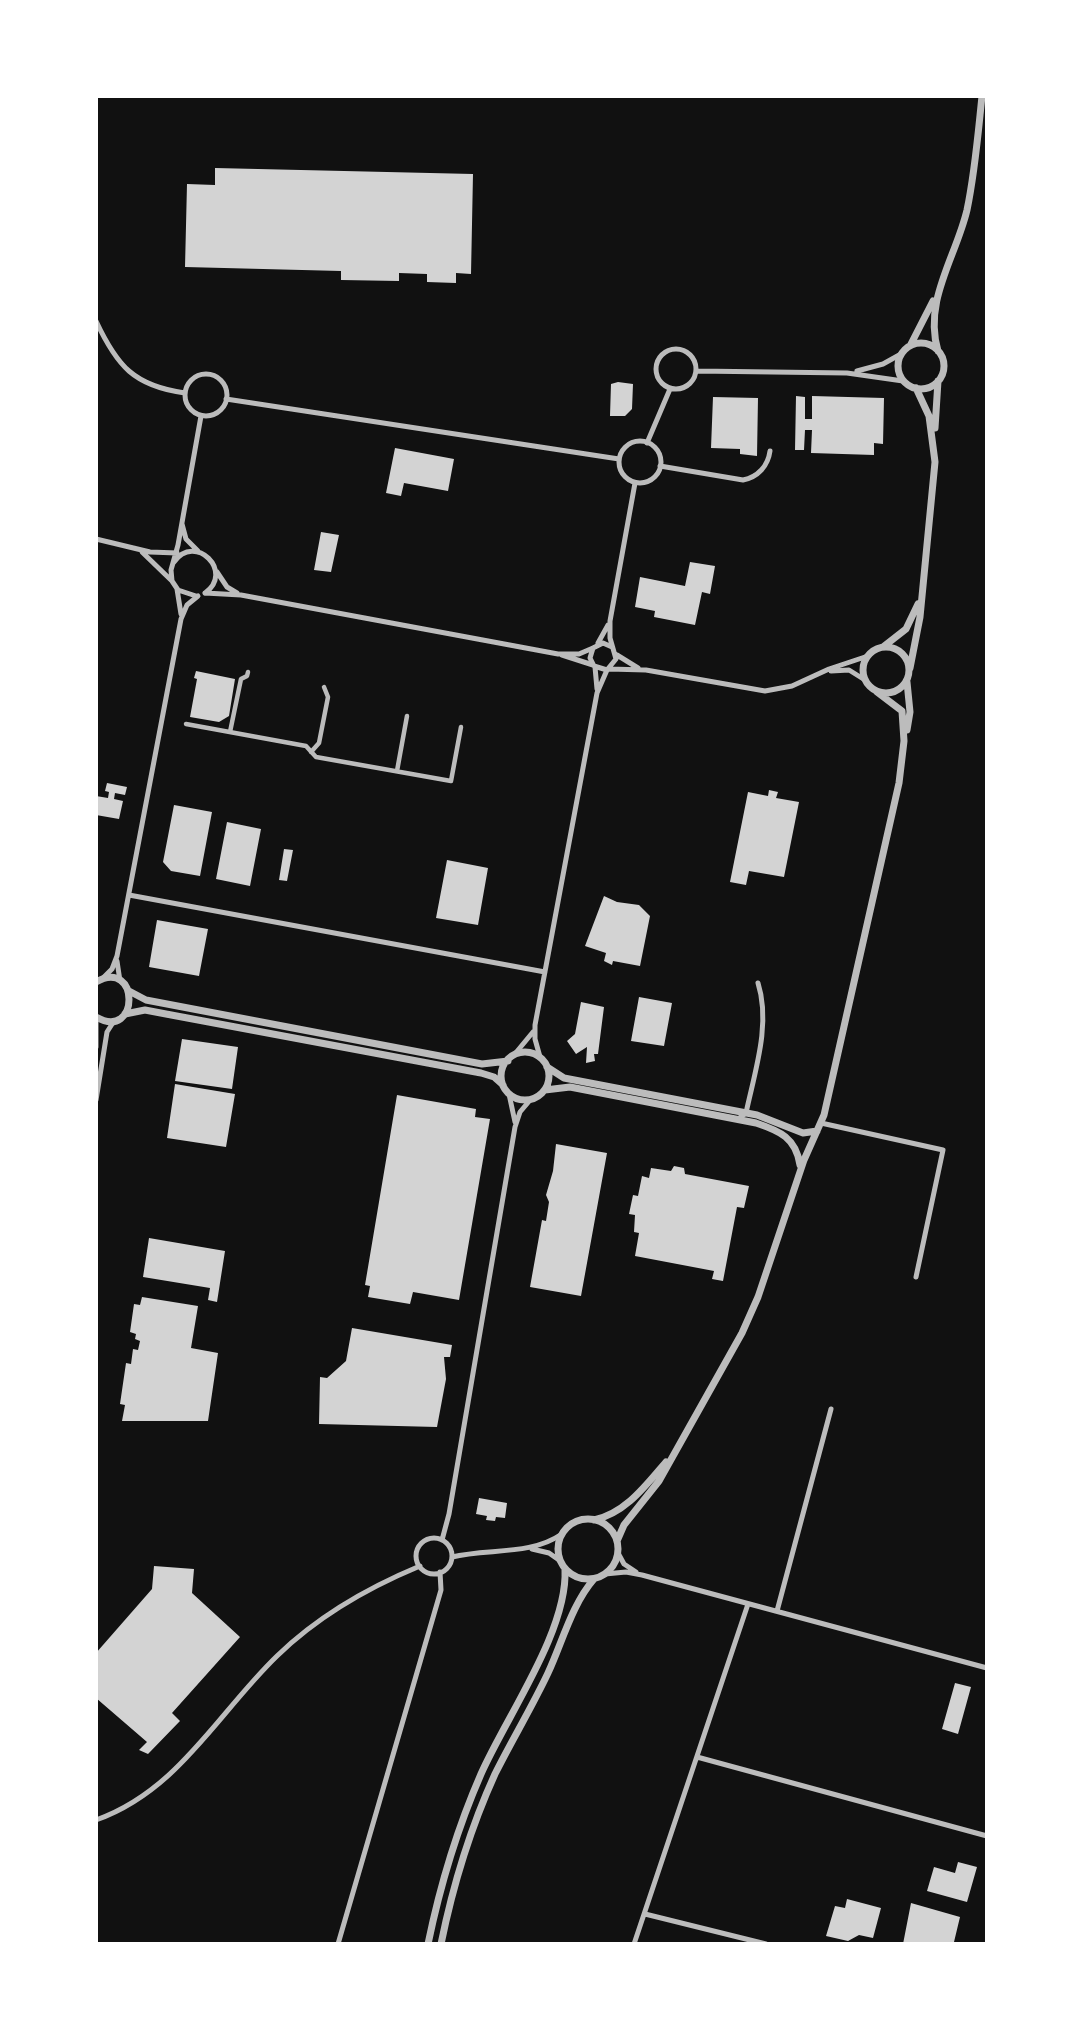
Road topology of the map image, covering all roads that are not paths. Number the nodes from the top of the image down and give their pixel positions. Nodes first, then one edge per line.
1 (982, 96) edge
2 (938, 293) junction
3 (96, 321) edge
4 (909, 346) junction
5 (938, 351) junction
6 (901, 354) junction
7 (697, 371) junction
8 (847, 373) junction
9 (903, 381) junction
10 (938, 381) junction
11 (916, 388) junction
12 (670, 389) junction
13 (185, 393) junction
14 (226, 399) junction
15 (201, 416) junction
16 (934, 436) junction
17 (647, 443) junction
18 (770, 451) dead end
19 (619, 459) junction
20 (660, 466) junction
21 (635, 483) junction
22 (182, 520) junction
23 (96, 539) edge
24 (138, 550) junction
25 (198, 551) junction
26 (185, 552) junction
27 (176, 553) junction
28 (174, 562) junction
29 (216, 571) junction
30 (172, 581) junction
31 (177, 589) junction
32 (205, 593) junction
33 (921, 593) junction
34 (241, 595) junction
35 (198, 596) junction
36 (181, 619) junction
37 (610, 621) junction
38 (595, 646) junction
39 (612, 646) junction
40 (883, 647) junction
41 (558, 654) junction
42 (617, 655) junction
43 (868, 656) junction
44 (594, 666) junction
45 (910, 668) junction
46 (608, 669) junction
47 (646, 670) junction
48 (248, 672) dead end
49 (815, 676) junction
50 (865, 680) junction
51 (907, 681) junction
52 (324, 687) dead end
53 (877, 692) junction
54 (597, 693) junction
55 (407, 716) dead end
56 (186, 724) dead end
57 (461, 727) dead end
58 (230, 732) junction
59 (904, 741) junction
60 (311, 752) junction
61 (398, 771) junction
62 (129, 895) junction
63 (117, 956) junction
64 (545, 972) junction
65 (99, 980) edge
66 (120, 981) junction
67 (758, 983) dead end
68 (129, 991) junction
69 (125, 1014) junction
70 (96, 1018) edge
71 (115, 1020) junction
72 (535, 1025) junction
73 (96, 1047) edge
74 (514, 1055) junction
75 (540, 1058) junction
76 (508, 1060) junction
77 (547, 1067) junction
78 (503, 1084) junction
79 (544, 1090) junction
80 (509, 1094) junction
81 (531, 1099) junction
82 (96, 1100) edge
83 (746, 1113) junction
84 (738, 1119) junction
85 (821, 1124) junction
86 (515, 1127) junction
87 (817, 1131) junction
88 (801, 1168) junction
89 (916, 1277) dead end
90 (831, 1409) dead end
91 (672, 1454) junction
92 (594, 1520) junction
93 (562, 1534) junction
94 (442, 1540) junction
95 (617, 1541) junction
96 (527, 1548) junction
97 (618, 1553) junction
98 (452, 1557) junction
99 (560, 1560) junction
100 (420, 1566) junction
101 (565, 1569) junction
102 (440, 1572) junction
103 (605, 1574) junction
104 (642, 1575) junction
105 (594, 1579) junction
106 (748, 1604) junction
107 (777, 1611) junction
108 (987, 1668) edge
109 (697, 1757) junction
110 (96, 1821) edge
111 (987, 1836) edge
112 (645, 1914) junction
113 (338, 1944) edge
114 (428, 1944) edge
115 (441, 1944) edge
116 (634, 1944) edge
117 (766, 1944) edge

1 - 2 street
2 - 4 street
2 - 5 street
3 - 13 street
4 - 5 street
4 - 6 street
5 - 10 street
6 - 8 street
6 - 9 street
7 - 8 street
7 - 12 street
7 - 12 street
8 - 9 street
9 - 11 street
10 - 11 street
10 - 16 street
11 - 16 street
12 - 17 street
13 - 14 street
13 - 15 street
14 - 15 street
14 - 19 street
15 - 22 street
16 - 33 street
17 - 19 street
17 - 20 street
18 - 20 street
19 - 21 street
20 - 21 street
21 - 37 street
22 - 25 street
22 - 27 street
23 - 24 street
24 - 27 street
24 - 30 street
25 - 26 street
25 - 29 street
26 - 27 street
26 - 28 street
27 - 28 street
28 - 30 street
29 - 32 street
29 - 34 street
30 - 31 street
31 - 35 street
31 - 36 street
32 - 34 street
32 - 35 street
33 - 40 street
33 - 45 street
34 - 41 street
35 - 36 street
36 - 62 street
37 - 38 street
37 - 39 street
38 - 39 street
38 - 41 street
38 - 44 street
39 - 42 street
40 - 43 street
40 - 45 street
41 - 44 street
42 - 46 street
42 - 47 street
43 - 49 street
43 - 50 street
44 - 46 street
44 - 54 street
45 - 51 street
46 - 47 street
46 - 54 street
47 - 49 street
48 - 58 street
49 - 50 street
50 - 53 street
51 - 53 street
51 - 59 street
52 - 60 street
53 - 59 street
54 - 64 street
55 - 61 street
56 - 58 street
57 - 61 street
58 - 60 street
59 - 85 street
60 - 61 street
62 - 63 street
62 - 64 street
63 - 65 street
63 - 66 street
64 - 72 street
65 - 66 street
66 - 68 street
67 - 83 street
68 - 69 street
68 - 76 street
69 - 71 street
69 - 78 street
70 - 71 street
70 - 73 street
71 - 82 street
72 - 74 street
72 - 75 street
74 - 75 street
74 - 76 street
75 - 77 street
76 - 78 street
77 - 79 street
77 - 83 street
78 - 80 street
79 - 81 street
79 - 84 street
80 - 81 street
80 - 86 street
81 - 86 street
83 - 84 street
83 - 87 street
84 - 88 street
85 - 87 street
85 - 89 street
86 - 94 street
87 - 88 street
88 - 91 street
90 - 107 street
91 - 92 street
91 - 95 street
92 - 93 street
92 - 95 street
93 - 96 street
93 - 99 street
94 - 98 street
94 - 100 street
95 - 97 street
96 - 98 street
96 - 99 street
97 - 103 street
97 - 104 street
98 - 102 street
99 - 101 street
100 - 102 street
100 - 110 street
101 - 105 street
101 - 114 street
102 - 113 street
103 - 104 street
103 - 105 street
104 - 106 street
105 - 115 street
106 - 107 street
106 - 109 street
107 - 108 street
109 - 111 street
109 - 112 street
112 - 116 street
112 - 117 street

